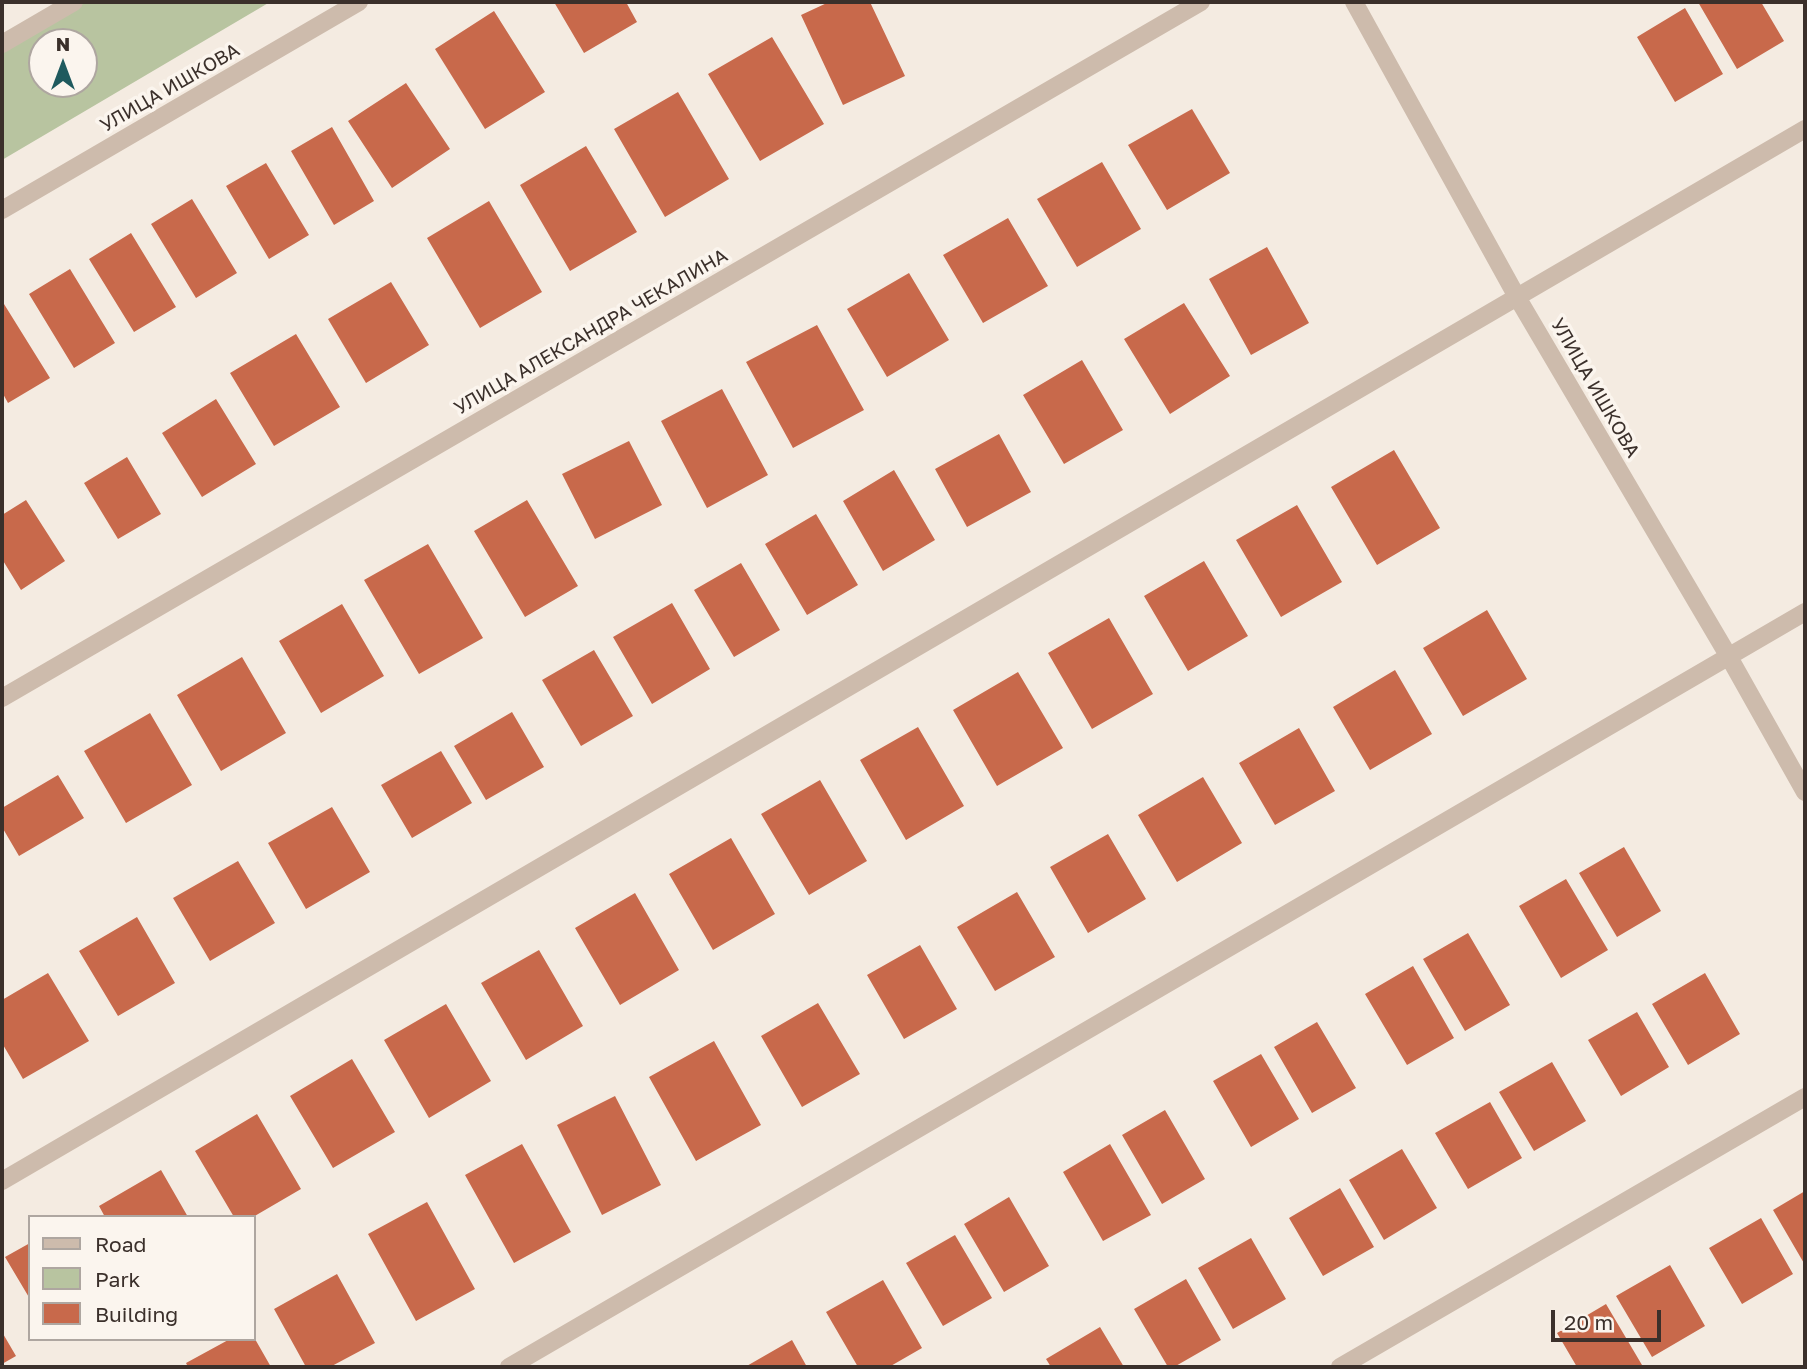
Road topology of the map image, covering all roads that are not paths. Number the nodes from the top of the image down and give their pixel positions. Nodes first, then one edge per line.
1 (75, 2) edge
2 (359, 2) edge
3 (1201, 2) edge
4 (1354, 2) edge
5 (2, 44) edge
6 (1805, 129) edge
7 (2, 210) edge
8 (1517, 296) junction
9 (1805, 612) edge
10 (1729, 657) junction
11 (2, 698) edge
12 (1805, 792) edge
13 (1805, 1097) edge
14 (2, 1181) edge
15 (509, 1367) edge
16 (1340, 1367) edge

1 - 5 street
2 - 7 street, УЛИЦА ИШКОВА
3 - 11 street, УЛИЦА АЛЕКСАНДРА ЧЕКАЛИНА
4 - 8 street, УЛИЦА ИШКОВА
6 - 8 street
8 - 10 street, УЛИЦА ИШКОВА
8 - 14 street
9 - 10 street
10 - 12 street, УЛИЦА ИШКОВА
10 - 15 street
13 - 16 street

